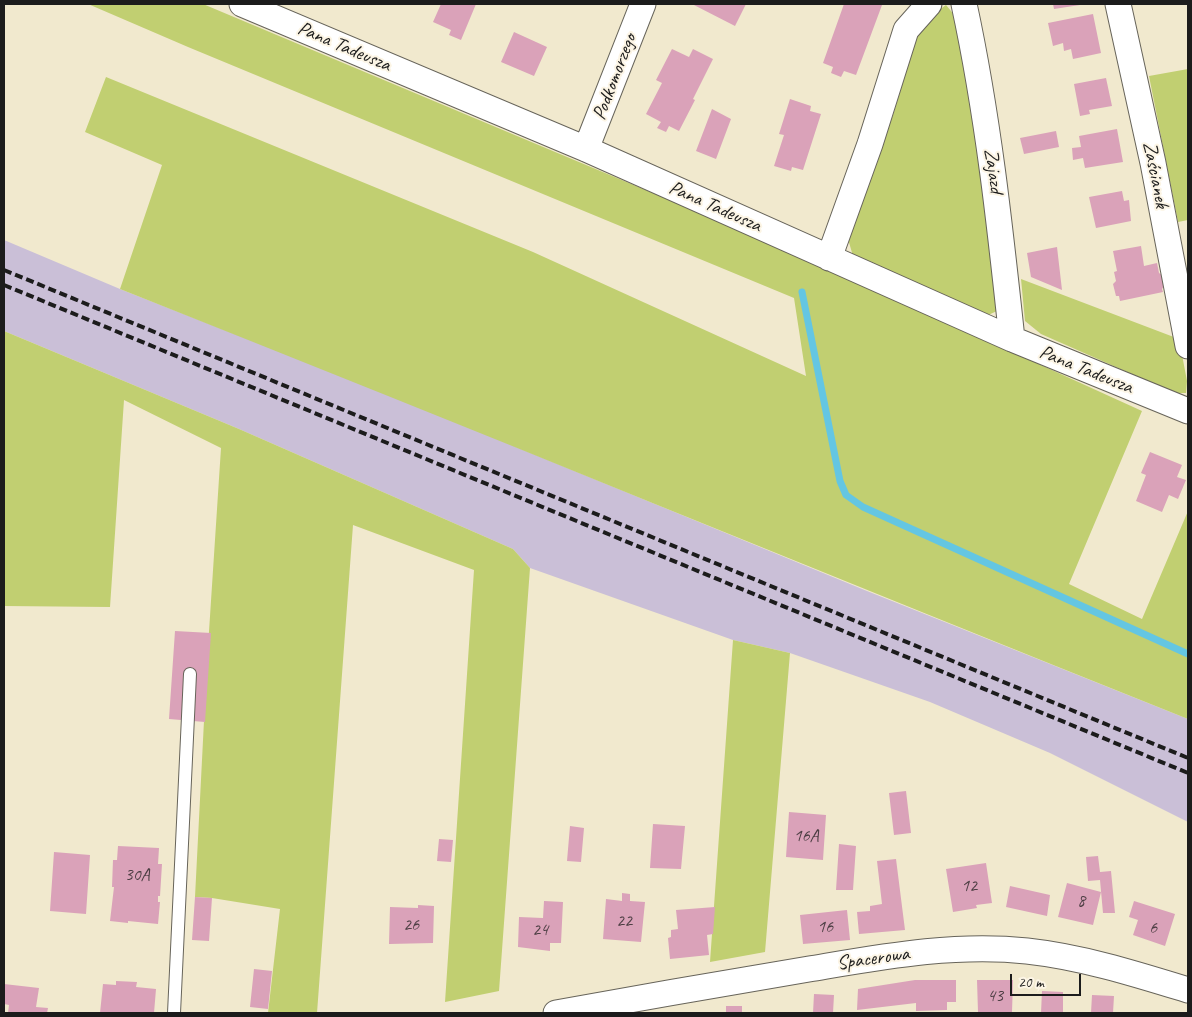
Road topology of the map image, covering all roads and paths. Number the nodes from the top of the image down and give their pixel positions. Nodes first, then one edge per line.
1 (242, 4) edge
2 (643, 4) edge
3 (930, 4) edge
4 (964, 4) edge
5 (1118, 4) edge
6 (586, 149) junction
7 (829, 258) junction
8 (1012, 340) junction
9 (1188, 346) edge
10 (1188, 411) edge
11 (190, 674) dead end
12 (1188, 990) edge
13 (174, 1013) edge
14 (556, 1013) edge

1 - 6 street, Pana Tadeusza
2 - 6 street, Podkomorzego
3 - 7 street
4 - 8 street, Zajazd
5 - 9 street, Zaścianek
6 - 7 street, Pana Tadeusza
7 - 8 street, Pana Tadeusza
8 - 10 street, Pana Tadeusza
11 - 13 lane
12 - 14 street, Spacerowa

